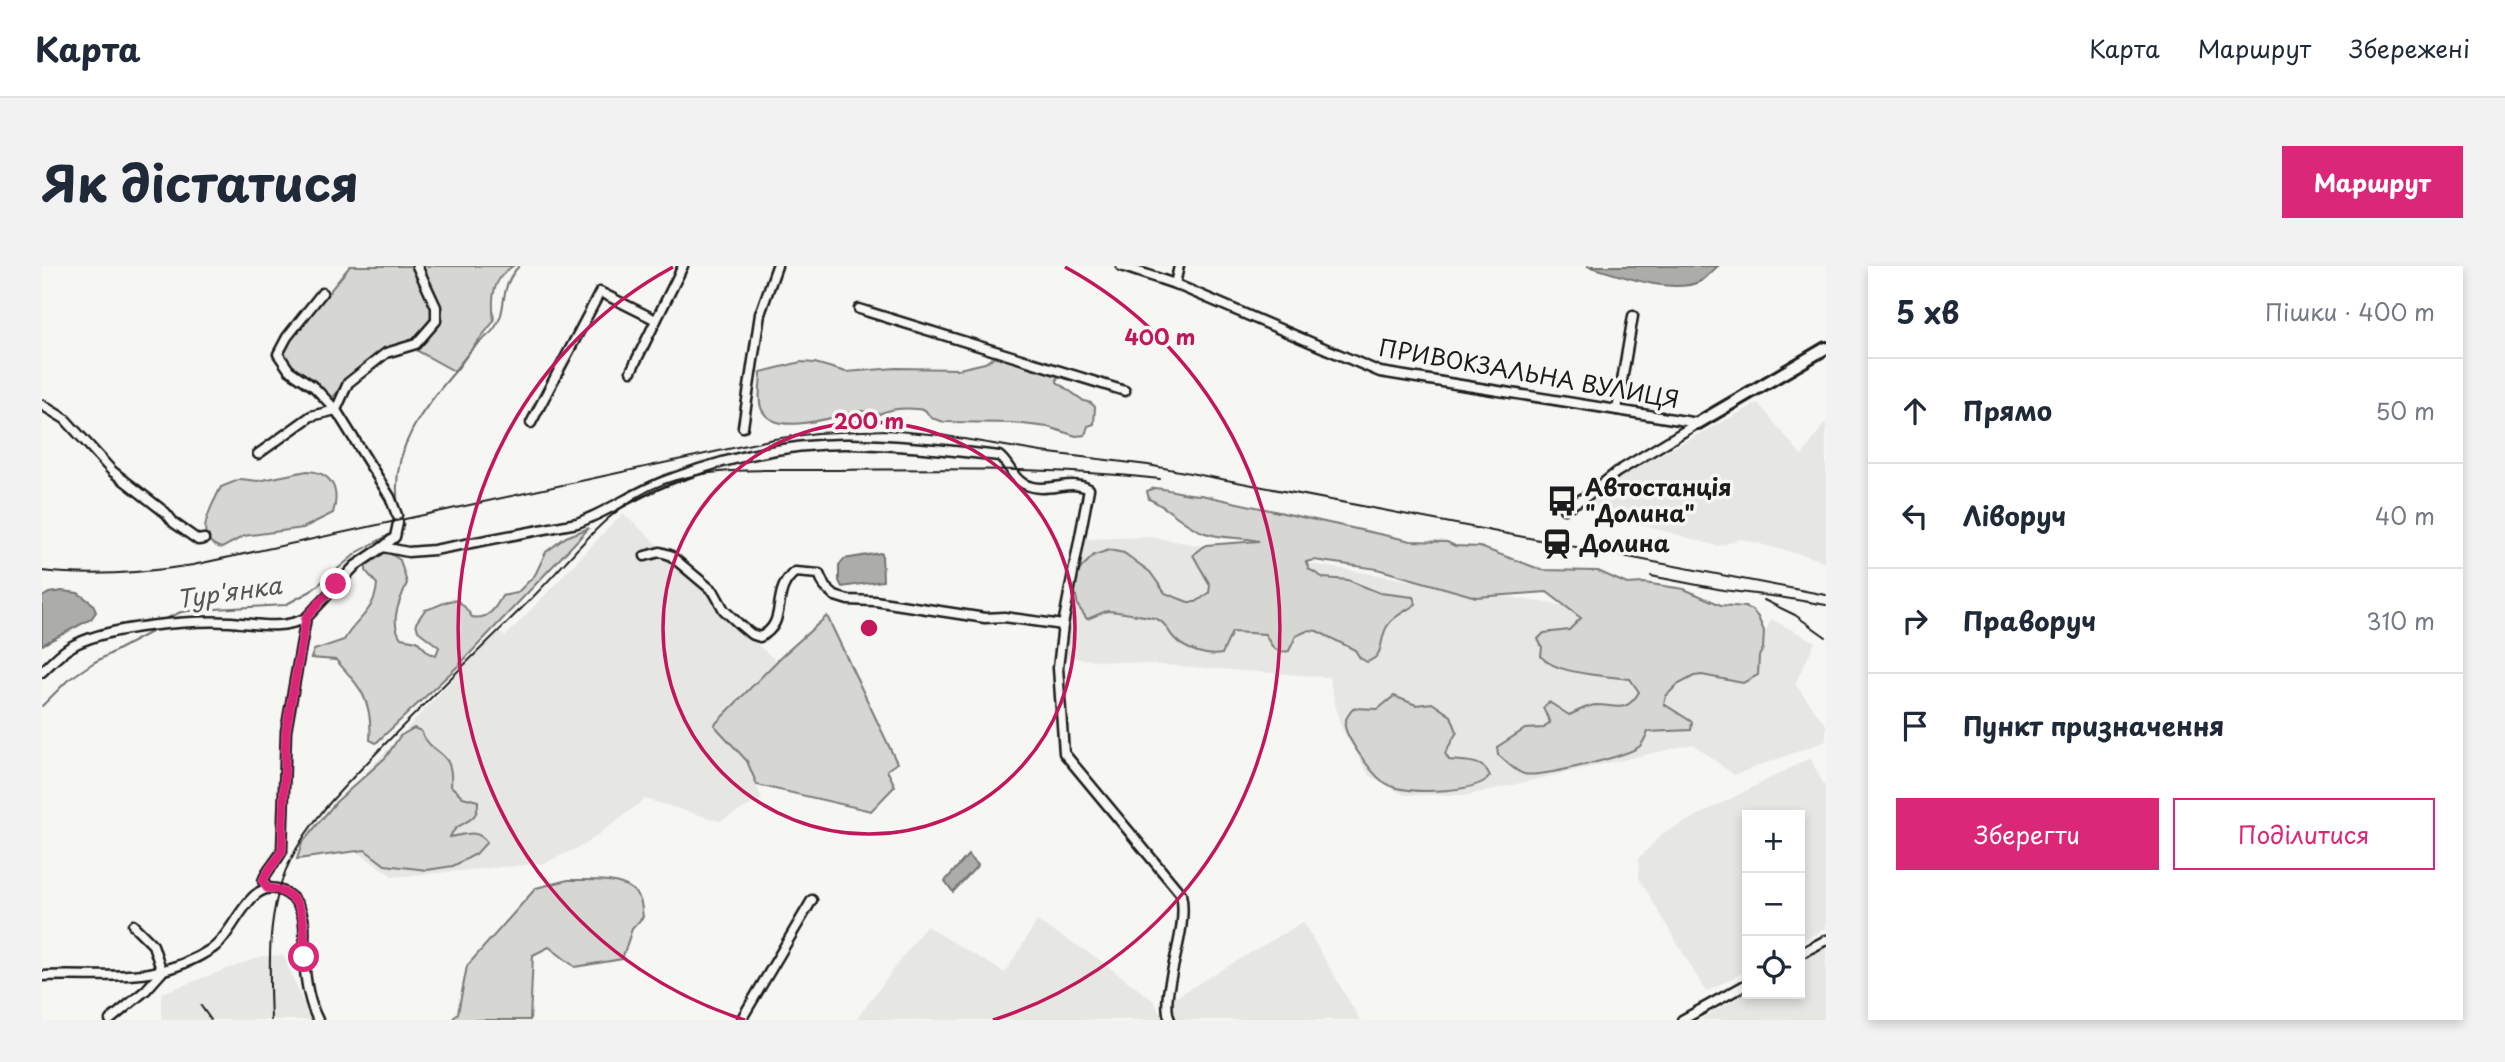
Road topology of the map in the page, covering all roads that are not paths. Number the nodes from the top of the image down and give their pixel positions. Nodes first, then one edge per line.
1 (416, 266) edge
2 (683, 266) edge
3 (777, 266) edge
4 (1121, 266) edge
5 (1180, 266) edge
6 (1175, 284) junction
7 (322, 292) dead end
8 (859, 309) dead end
9 (1633, 316) dead end
10 (656, 320) junction
11 (1826, 348) edge
12 (631, 371) dead end
13 (1125, 391) dead end
14 (42, 405) edge
15 (336, 410) junction
16 (1617, 410) junction
17 (531, 423) dead end
18 (1698, 423) junction
19 (743, 427) dead end
20 (258, 454) dead end
21 (1564, 509) dead end
22 (204, 539) dead end
23 (383, 547) junction
24 (645, 556) dead end
25 (306, 618) junction
26 (1063, 625) junction
27 (42, 671) edge
28 (267, 888) junction
29 (813, 900) dead end
30 (132, 925) dead end
31 (1826, 940) edge
32 (1805, 951) edge
33 (162, 972) junction
34 (42, 976) edge
35 (1742, 987) edge
36 (110, 1020) edge
37 (318, 1020) edge
38 (741, 1020) edge
39 (1170, 1020) edge
40 (1682, 1020) edge

1 - 15 street
2 - 10 street
3 - 19 street
4 - 6 street, ПРИВОКЗАЛЬНА ВУЛИЦЯ
5 - 6 street
6 - 16 street, ПРИВОКЗАЛЬНА ВУЛИЦЯ
7 - 15 street
8 - 13 street
9 - 16 street
10 - 12 street
10 - 17 street
11 - 18 street
14 - 22 street
15 - 20 street
15 - 23 street
16 - 18 street, ПРИВОКЗАЛЬНА ВУЛИЦЯ
18 - 21 street
23 - 25 street
23 - 26 street
24 - 26 street
25 - 27 street
25 - 28 street
26 - 39 street
28 - 33 street
28 - 37 street
29 - 38 street
30 - 33 street
31 - 32 street
33 - 34 street
33 - 36 street
35 - 40 street

